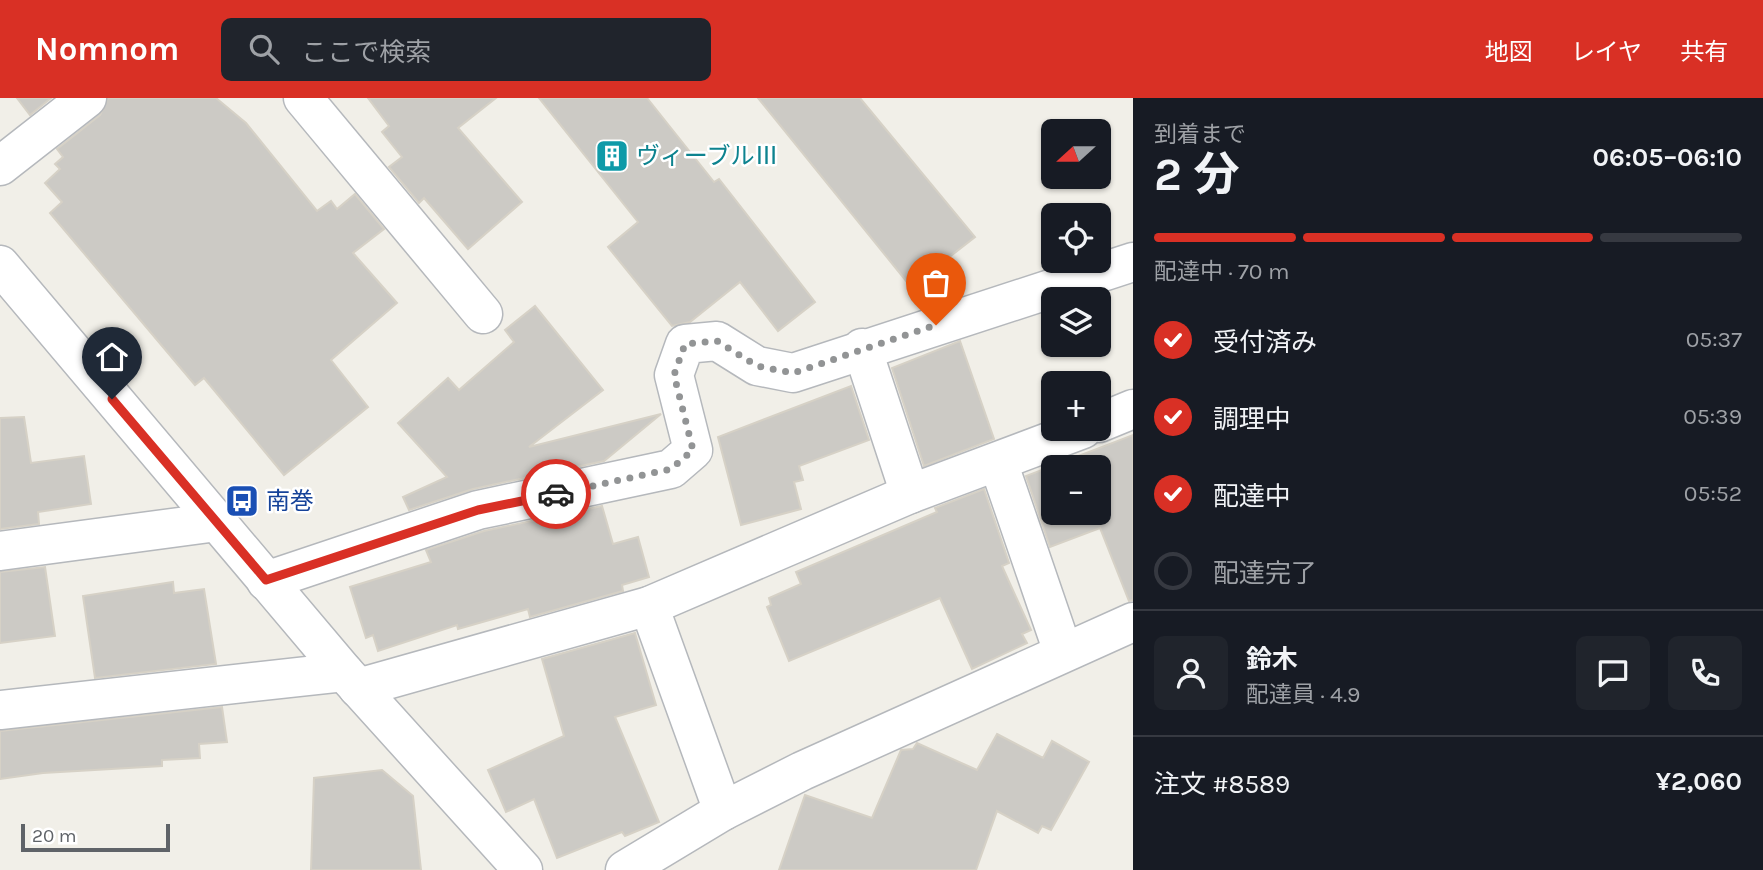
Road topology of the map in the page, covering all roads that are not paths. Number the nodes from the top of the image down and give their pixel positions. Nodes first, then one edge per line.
1 (87, 98) edge
2 (303, 98) edge
3 (0, 166) edge
4 (1133, 262) edge
5 (0, 265) edge
6 (483, 314) dead end
7 (862, 348) junction
8 (1133, 409) edge
9 (1111, 418) edge
10 (1052, 441) edge
11 (998, 462) junction
12 (910, 494) junction
13 (216, 522) junction
14 (0, 551) edge
15 (266, 580) junction
16 (649, 606) junction
17 (1133, 622) edge
18 (1063, 652) junction
19 (351, 680) junction
20 (0, 710) edge
21 (723, 811) junction
22 (523, 870) edge
23 (625, 870) edge

1 - 3 street
2 - 6 street
4 - 7 street
5 - 13 street
7 - 12 street
7 - 15 street
8 - 9 street
10 - 11 street
11 - 12 street
11 - 18 street
12 - 16 street
13 - 14 street
13 - 15 street
15 - 19 street
16 - 19 street
16 - 21 street
17 - 18 street
18 - 21 street
19 - 20 street
19 - 22 street
21 - 23 street

